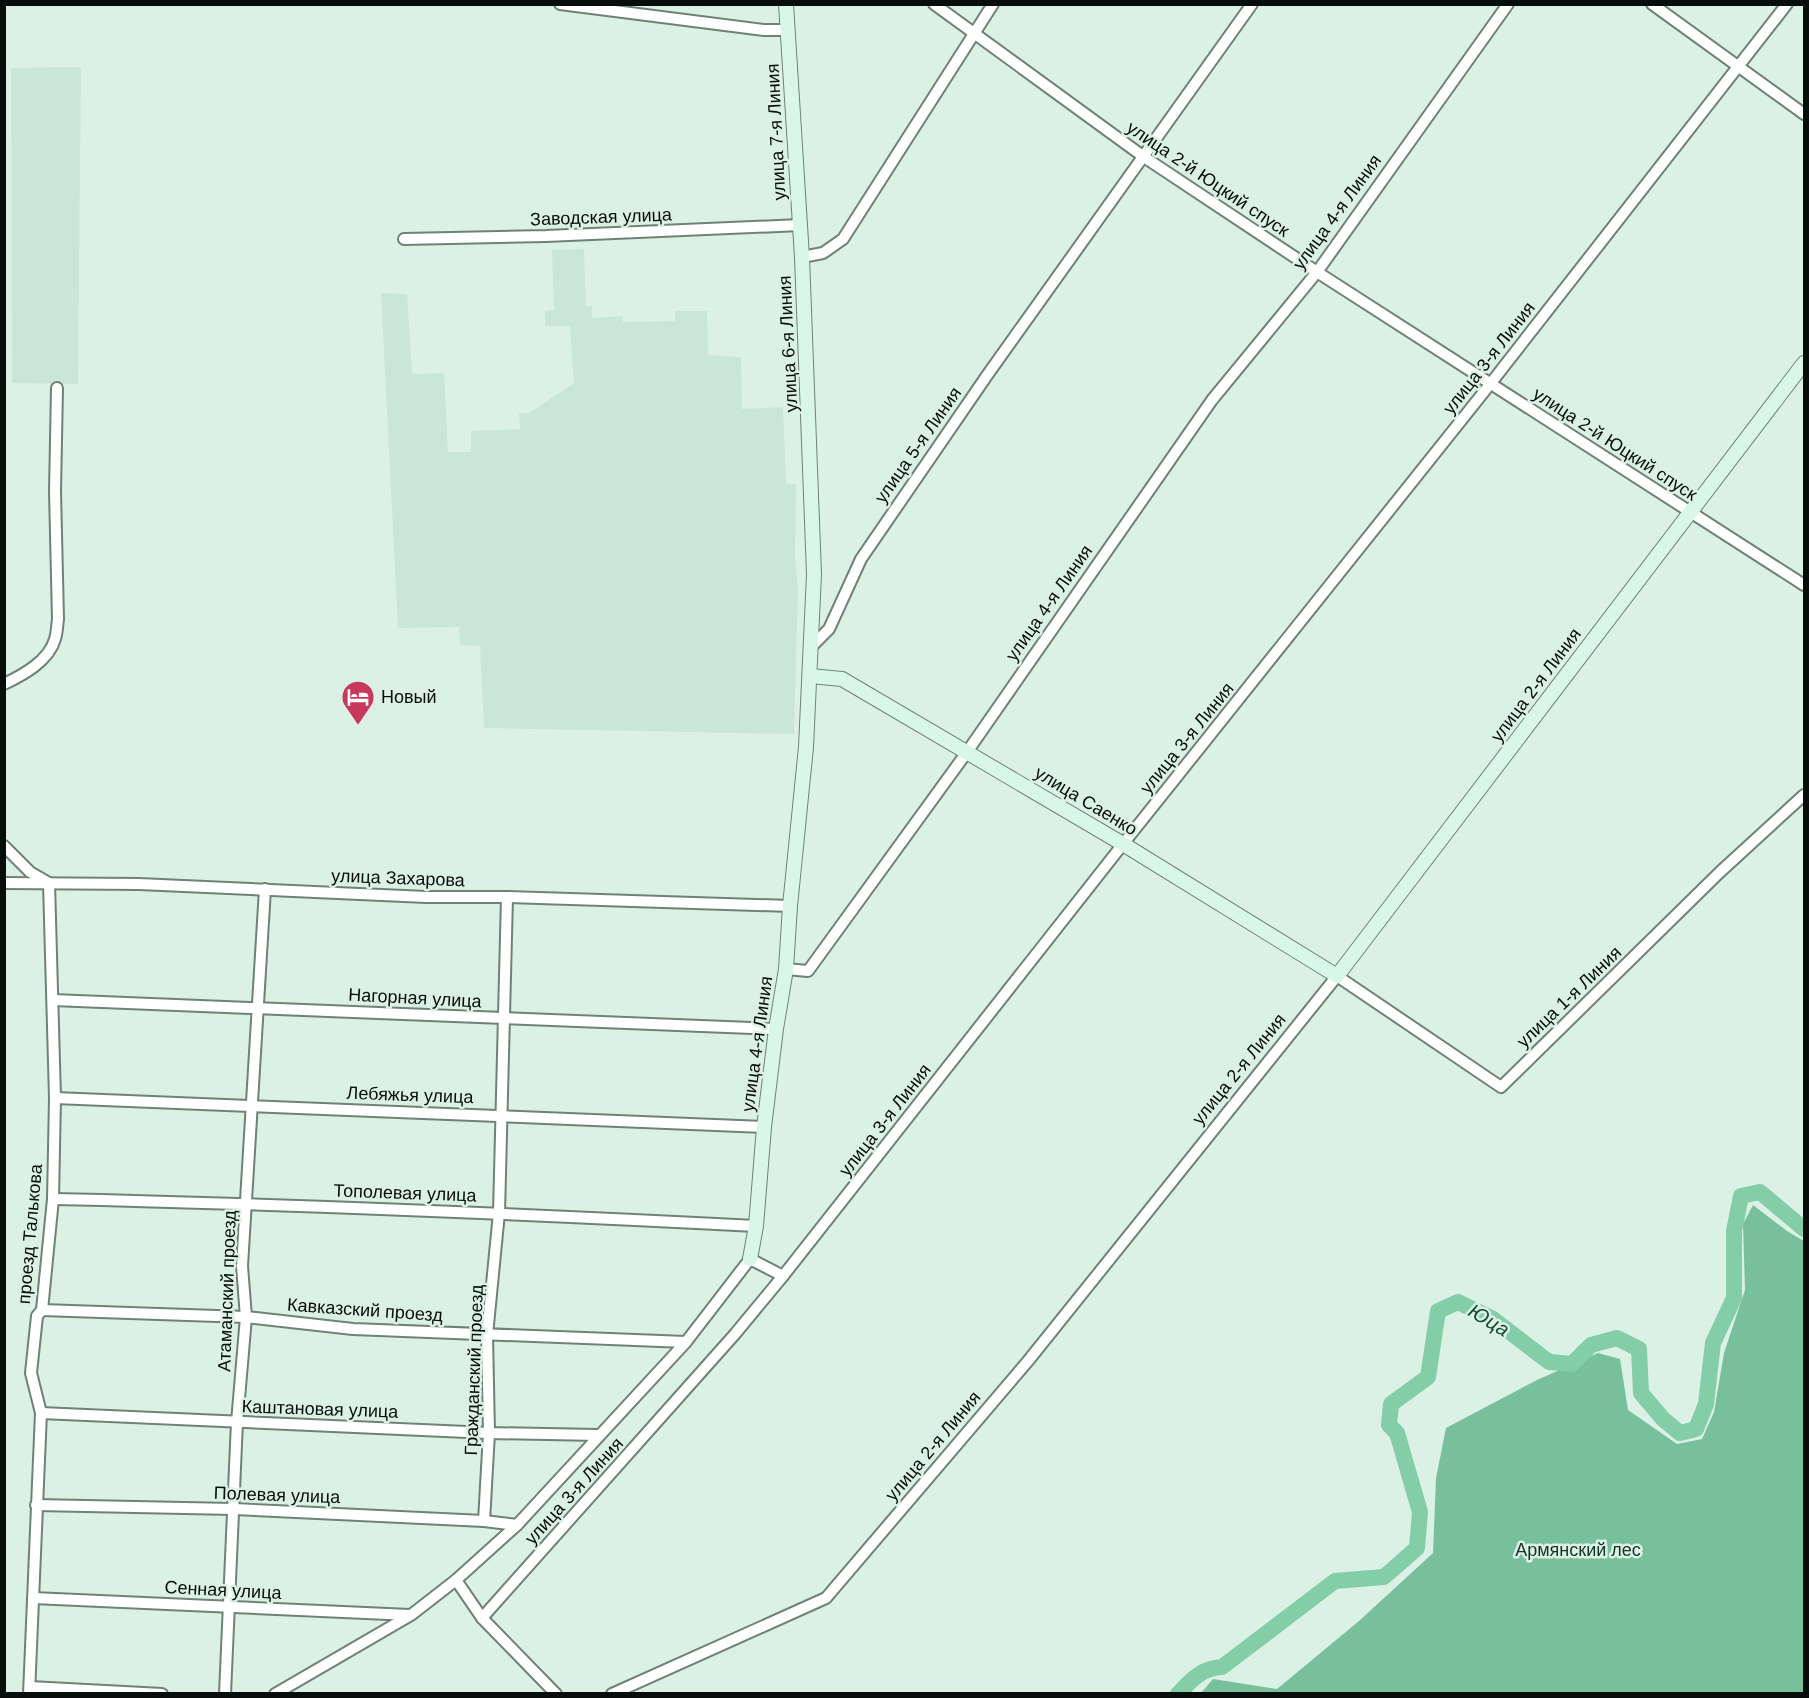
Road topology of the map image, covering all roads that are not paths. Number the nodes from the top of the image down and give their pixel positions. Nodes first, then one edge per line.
1 (560, 4) edge
2 (786, 4) edge
3 (934, 4) edge
4 (993, 4) edge
5 (1252, 4) edge
6 (1508, 4) edge
7 (1652, 4) edge
8 (1786, 4) edge
9 (788, 30) junction
10 (974, 33) junction
11 (1736, 67) junction
12 (1804, 114) edge
13 (1144, 158) junction
14 (800, 225) junction
15 (404, 239) dead end
16 (802, 257) junction
17 (1317, 272) junction
18 (1804, 363) edge
19 (1491, 383) junction
20 (57, 388) dead end
21 (1690, 513) junction
22 (1804, 585) edge
23 (812, 646) junction
24 (810, 675) junction
25 (4, 684) edge
26 (967, 752) junction
27 (1804, 795) edge
28 (1123, 844) junction
29 (4, 846) edge
30 (4, 883) edge
31 (49, 883) junction
32 (265, 889) junction
33 (507, 897) junction
34 (790, 906) junction
35 (786, 969) junction
36 (1337, 976) junction
37 (53, 999) junction
38 (257, 1008) junction
39 (503, 1019) junction
40 (776, 1029) junction
41 (55, 1098) junction
42 (250, 1106) junction
43 (502, 1115) junction
44 (764, 1127) junction
45 (53, 1199) junction
46 (246, 1204) junction
47 (499, 1213) junction
48 (756, 1226) junction
49 (750, 1259) junction
50 (783, 1276) junction
51 (42, 1310) junction
52 (246, 1317) junction
53 (488, 1335) junction
54 (686, 1342) junction
55 (40, 1413) junction
56 (237, 1422) junction
57 (489, 1433) junction
58 (598, 1435) junction
59 (36, 1505) junction
60 (234, 1509) junction
61 (484, 1521) junction
62 (517, 1525) junction
63 (456, 1580) junction
64 (33, 1598) junction
65 (228, 1607) junction
66 (411, 1615) junction
67 (482, 1618) junction
68 (30, 1690) edge
69 (162, 1694) edge
70 (225, 1694) edge
71 (275, 1694) edge
72 (556, 1694) edge
73 (612, 1694) edge

1 - 9 street
2 - 9 street, улица 7-я Линия
3 - 10 street, улица 2-й Юцкий спуск
4 - 10 street, улица 6-я Линия
5 - 13 street, улица 5-я Линия
6 - 17 street, улица 4-я Линия
7 - 11 street
8 - 11 street, улица 3-я Линия
9 - 14 street, улица 7-я Линия
10 - 13 street, улица 2-й Юцкий спуск
10 - 16 street, улица 6-я Линия
11 - 12 street
11 - 19 street, улица 3-я Линия
13 - 17 street, улица 2-й Юцкий спуск
13 - 23 street, улица 5-я Линия
14 - 15 street, Заводская улица
14 - 16 street, улица 7-я Линия
16 - 23 street, улица 6-я Линия
17 - 19 street, улица 2-й Юцкий спуск
17 - 26 street, улица 4-я Линия
18 - 21 street, улица 2-я Линия
19 - 21 street, улица 2-й Юцкий спуск
19 - 28 street, улица 3-я Линия
20 - 25 street
21 - 22 street, улица 2-й Юцкий спуск
21 - 36 street, улица 2-я Линия
23 - 24 street
24 - 26 street, улица Саенко
24 - 34 street
26 - 28 street, улица Саенко
26 - 35 street, улица 4-я Линия
27 - 36 street, улица 1-я Линия
28 - 36 street, улица Саенко
28 - 50 street, улица 3-я Линия
29 - 31 street
30 - 31 street, улица Захарова
31 - 32 street, улица Захарова
31 - 37 street, проезд Талькова
32 - 33 street, улица Захарова
32 - 38 street, Атаманский проезд
33 - 34 street, улица Захарова
33 - 39 street, Гражданский проезд
34 - 35 street
35 - 40 street, улица 4-я Линия
36 - 73 street, улица 2-я Линия
37 - 38 street, Нагорная улица
37 - 41 street, проезд Талькова
38 - 39 street, Нагорная улица
38 - 42 street, Атаманский проезд
39 - 40 street, Нагорная улица
39 - 43 street, Гражданский проезд
40 - 44 street, улица 4-я Линия
41 - 42 street, Лебяжья улица
41 - 45 street, проезд Талькова
42 - 43 street, Лебяжья улица
42 - 46 street, Атаманский проезд
43 - 44 street, Лебяжья улица
43 - 47 street, Гражданский проезд
44 - 48 street, улица 4-я Линия
45 - 46 street, Тополевая улица
45 - 51 street, проезд Талькова
46 - 47 street, Тополевая улица
46 - 52 street, Атаманский проезд
47 - 48 street, Тополевая улица
47 - 53 street, Гражданский проезд
48 - 49 street, улица 4-я Линия
49 - 50 street
49 - 54 street, улица 3-я Линия
50 - 67 street, улица 3-я Линия
51 - 52 street, Кавказский проезд
51 - 55 street, проезд Талькова
52 - 53 street, Кавказский проезд
52 - 56 street, Атаманский проезд
53 - 54 street, Кавказский проезд
53 - 57 street, Гражданский проезд
54 - 58 street, улица 3-я Линия
55 - 56 street, Каштановая улица
55 - 59 street, проезд Талькова
56 - 57 street, Каштановая улица
56 - 60 street, Атаманский проезд
57 - 58 street, Каштановая улица
57 - 61 street, Гражданский проезд
58 - 62 street, улица 3-я Линия
59 - 60 street, Полевая улица
59 - 64 street, проезд Талькова
60 - 61 street, Полевая улица
60 - 65 street, Атаманский проезд
61 - 62 street, Полевая улица
62 - 63 street, улица 3-я Линия
63 - 66 street, улица 3-я Линия
63 - 67 street
64 - 65 street, Сенная улица
64 - 68 street, проезд Талькова
65 - 66 street, Сенная улица
65 - 70 street, Атаманский проезд
66 - 71 street, улица 3-я Линия
67 - 72 street
68 - 69 street

